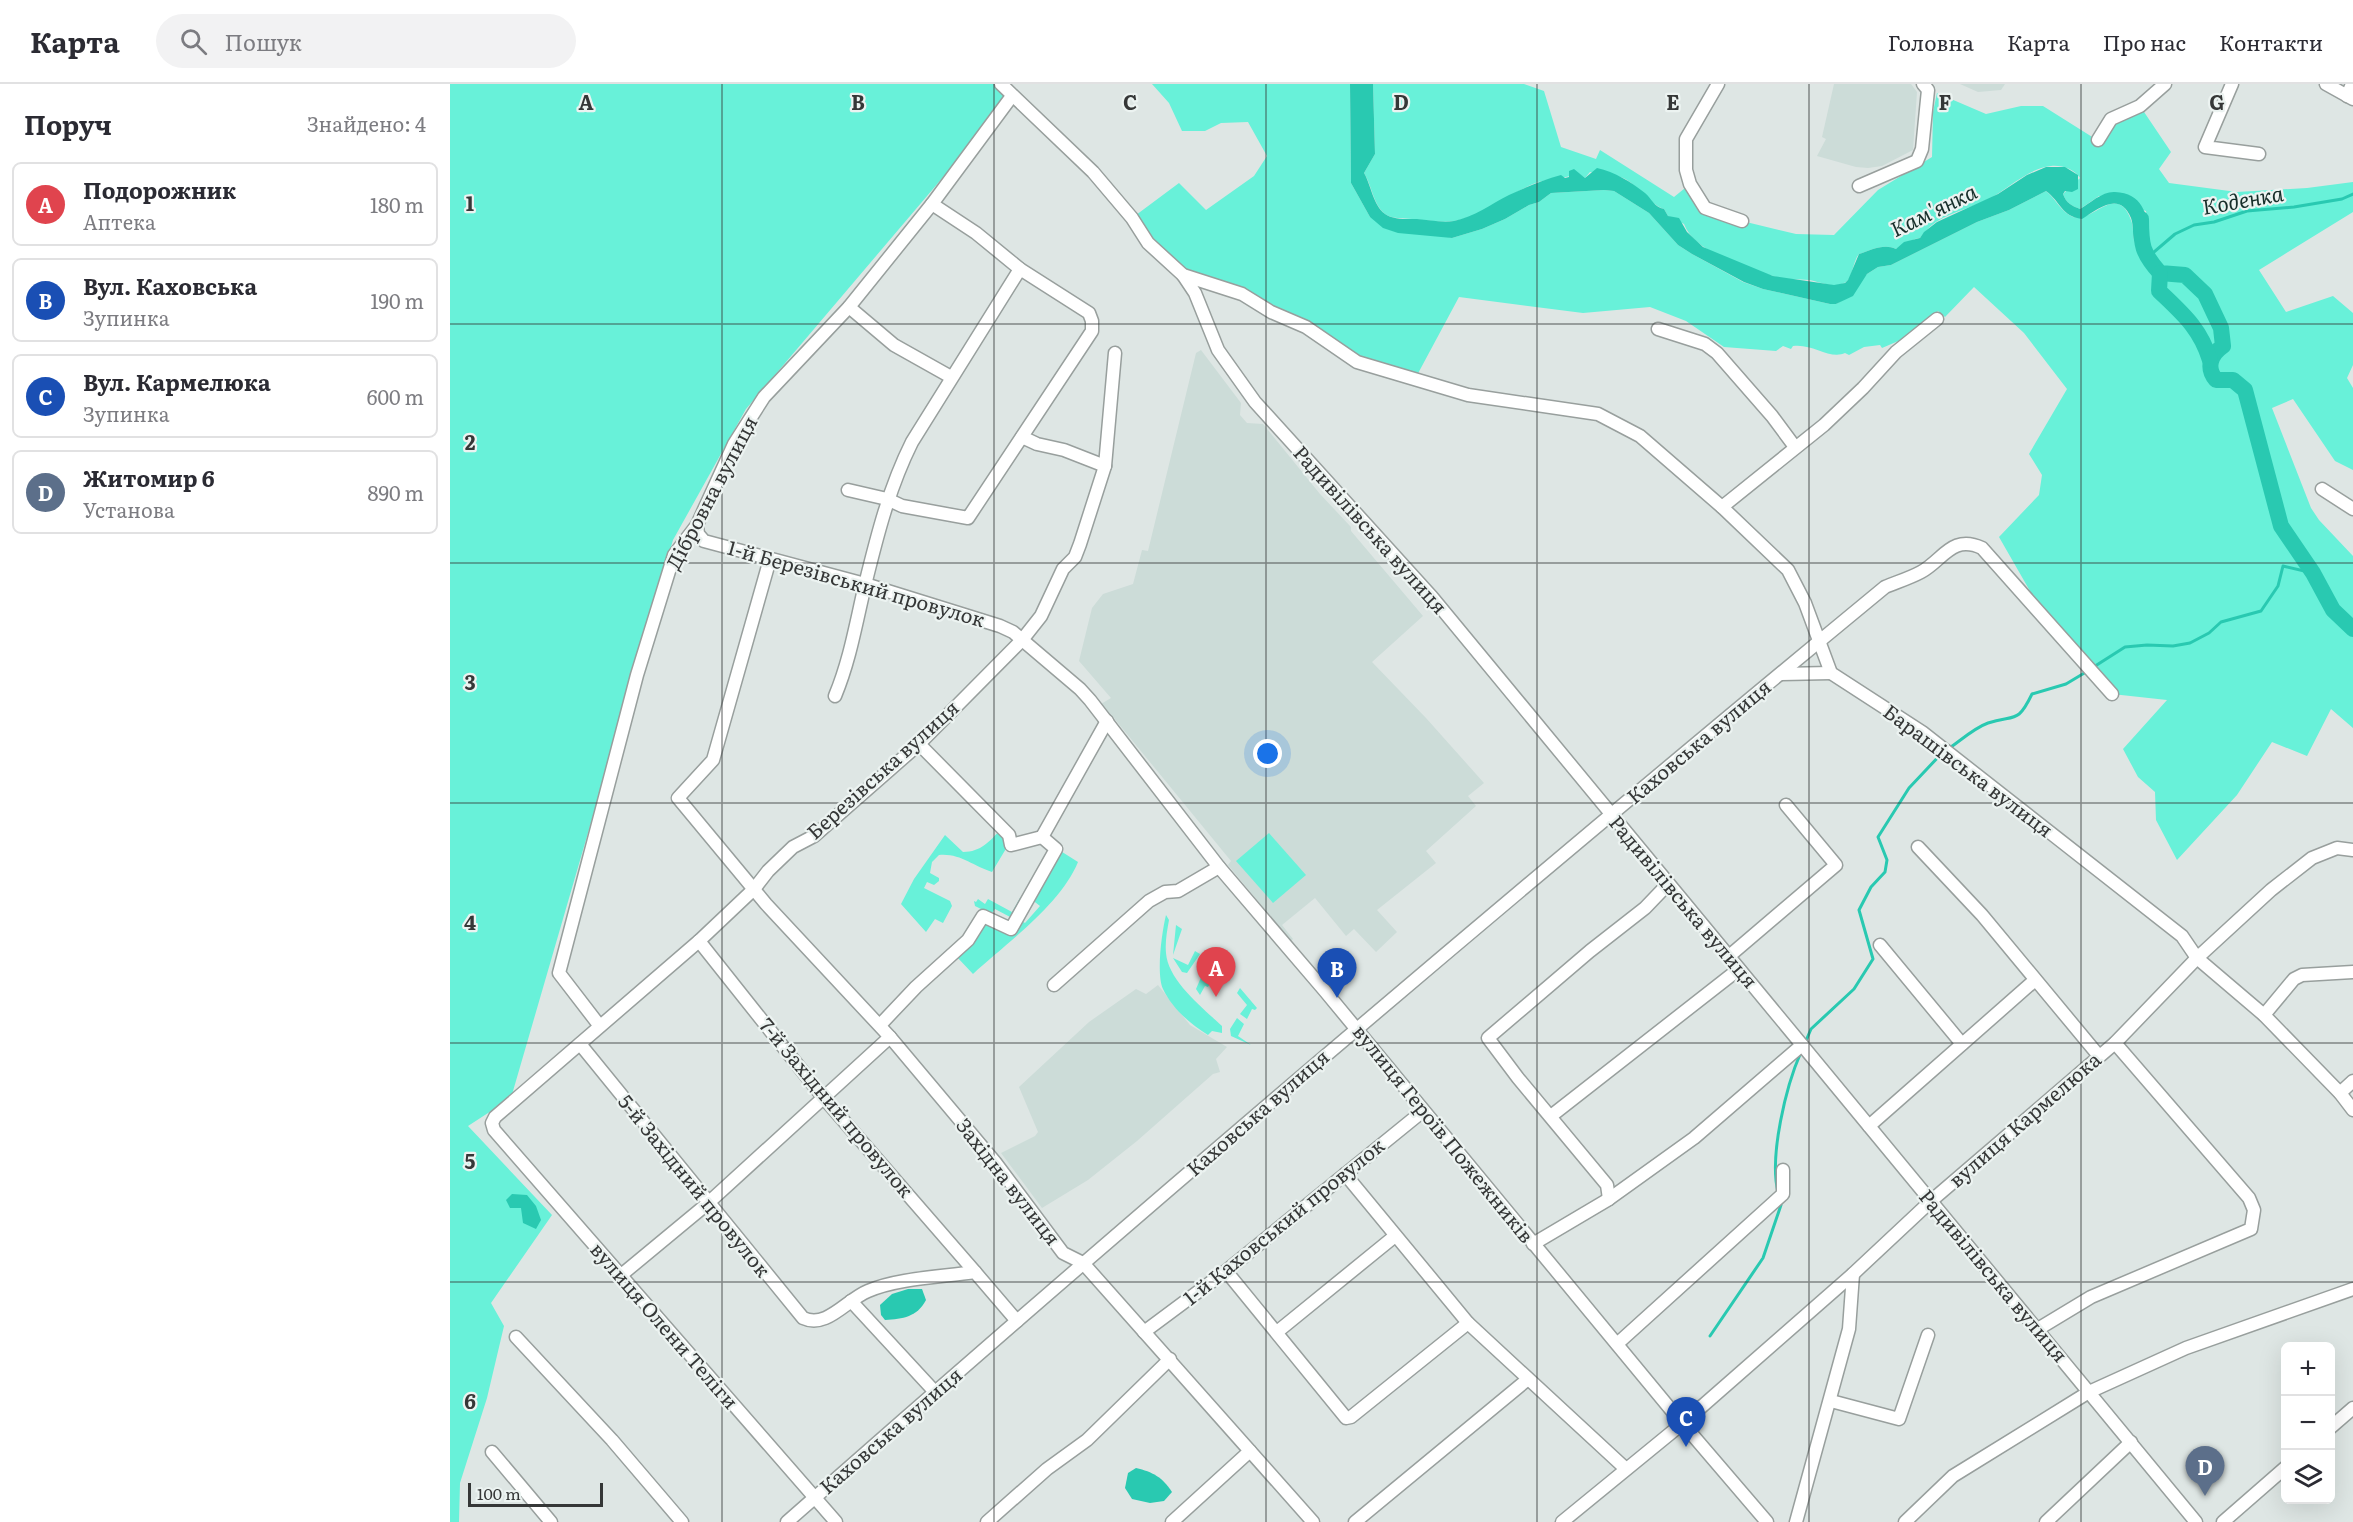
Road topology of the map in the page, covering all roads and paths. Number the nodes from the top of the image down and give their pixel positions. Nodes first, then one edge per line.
1 (1001, 84) edge
2 (1718, 84) edge
3 (1923, 84) edge
4 (2165, 84) edge
5 (2232, 84) edge
6 (2326, 84) edge
7 (2351, 93) edge
8 (1012, 96) junction
9 (2098, 140) dead end
10 (2259, 154) dead end
11 (1859, 186) dead end
12 (932, 204) junction
13 (1742, 221) dead end
14 (1020, 269) junction
15 (1184, 275) junction
16 (1219, 287) junction
17 (1197, 299) junction
18 (849, 307) junction
19 (1937, 319) dead end
20 (1658, 329) dead end
21 (1115, 353) dead end
22 (951, 377) junction
23 (1022, 437) junction
24 (1794, 447) junction
25 (1105, 466) junction
26 (2322, 489) dead end
27 (848, 490) dead end
28 (887, 499) junction
29 (1722, 507) junction
30 (2353, 508) edge
31 (697, 525) junction
32 (770, 560) junction
33 (865, 584) junction
34 (1022, 640) junction
35 (1818, 642) junction
36 (1831, 673) junction
37 (1781, 674) junction
38 (2112, 694) dead end
39 (835, 696) dead end
40 (1107, 721) junction
41 (919, 744) junction
42 (1786, 805) dead end
43 (1611, 816) junction
44 (1042, 837) junction
45 (1918, 847) dead end
46 (2353, 850) edge
47 (1219, 867) junction
48 (1668, 884) junction
49 (754, 889) junction
50 (699, 941) junction
51 (1880, 945) dead end
52 (1728, 957) junction
53 (2197, 958) junction
54 (1739, 969) junction
55 (2353, 972) edge
56 (2035, 980) junction
57 (1054, 985) dead end
58 (2264, 1015) junction
59 (599, 1025) junction
60 (880, 1025) junction
61 (1356, 1029) junction
62 (890, 1037) junction
63 (2115, 1043) junction
64 (580, 1044) junction
65 (1962, 1044) junction
66 (1802, 1045) junction
67 (2099, 1056) junction
68 (2353, 1081) edge
69 (2340, 1093) junction
70 (823, 1097) junction
71 (2353, 1110) edge
72 (1423, 1111) junction
73 (1551, 1116) junction
74 (1869, 1126) junction
75 (494, 1130) joint
76 (1783, 1170) dead end
77 (1345, 1174) junction
78 (1609, 1199) junction
79 (1931, 1201) junction
80 (707, 1204) junction
81 (1395, 1236) junction
82 (1533, 1244) junction
83 (1083, 1263) junction
84 (1226, 1271) junction
85 (975, 1272) junction
86 (1853, 1274) junction
87 (620, 1276) junction
88 (2353, 1289) edge
89 (851, 1301) junction
90 (1017, 1321) junction
91 (1468, 1323) junction
92 (2038, 1329) junction
93 (1144, 1332) junction
94 (1277, 1332) junction
95 (1928, 1335) dead end
96 (516, 1337) dead end
97 (1617, 1344) junction
98 (1170, 1359) junction
99 (1528, 1379) junction
100 (935, 1392) junction
101 (2089, 1392) junction
102 (1831, 1401) junction
103 (2353, 1408) edge
104 (1683, 1423) junction
105 (2335, 1424) edge
106 (2131, 1442) junction
107 (1250, 1451) junction
108 (492, 1452) dead end
109 (1626, 1469) junction
110 (2281, 1471) edge
111 (815, 1497) junction
112 (1761, 1520) edge
113 (551, 1522) edge
114 (682, 1522) edge
115 (787, 1522) edge
116 (836, 1522) edge
117 (987, 1522) edge
118 (1172, 1522) edge
119 (1313, 1522) edge
120 (1355, 1522) edge
121 (1562, 1522) edge
122 (1796, 1522) edge
123 (1905, 1522) edge
124 (2046, 1522) edge
125 (2196, 1522) edge
126 (2223, 1522) edge

1 - 8 street
2 - 13 street
3 - 11 street
4 - 9 street
5 - 10 street
6 - 7 street
8 - 12 street, Дібровна вулиця
8 - 15 street
12 - 14 street
12 - 18 street, Дібровна вулиця
14 - 22 street
14 - 23 street
15 - 16 street
15 - 17 street, Радивілівська вулиця
16 - 17 street
16 - 29 street
17 - 43 street, Радивілівська вулиця
18 - 22 street
18 - 31 street, Дібровна вулиця
19 - 24 street
20 - 24 street
21 - 25 street, Березівська вулиця
22 - 28 street
23 - 25 street
23 - 28 street
24 - 29 street
25 - 34 street, Березівська вулиця
26 - 30 street
27 - 28 street
28 - 33 street
29 - 35 street
31 - 32 street, 1-й Березівський провулок
31 - 59 street, Дібровна вулиця
32 - 33 street, 1-й Березівський провулок
32 - 49 street, Західна вулиця
33 - 34 street, 1-й Березівський провулок
33 - 39 street
34 - 40 street, вулиця Героїв Пожежників
34 - 41 street, Березівська вулиця
35 - 36 street
35 - 37 street, Каховська вулиця
35 - 38 street, Каховська вулиця
36 - 37 street
36 - 53 street, Барашівська вулиця
37 - 43 street, Каховська вулиця
40 - 44 street
40 - 47 street, вулиця Героїв Пожежників
41 - 44 street
41 - 49 street, Березівська вулиця
42 - 52 street
43 - 48 street, Радивілівська вулиця
43 - 61 street, Каховська вулиця
44 - 60 street
45 - 56 street
46 - 53 street, вулиця Кармелюка
47 - 57 street
47 - 61 street, вулиця Героїв Пожежників
48 - 52 street, Радивілівська вулиця
48 - 73 street
49 - 50 street, Березівська вулиця
49 - 60 street, Західна вулиця
50 - 59 street, Березівська вулиця
50 - 70 street, 7-й Західний провулок
51 - 65 street
52 - 54 street, Радивілівська вулиця
53 - 58 street, Барашівська вулиця
53 - 63 street, вулиця Кармелюка
54 - 66 street, Радивілівська вулиця
54 - 73 street
55 - 58 street
56 - 65 street
56 - 67 street
58 - 69 street, Барашівська вулиця
59 - 64 street, Березівська вулиця
60 - 62 street, Західна вулиця
61 - 72 street, вулиця Героїв Пожежників
61 - 83 street, Каховська вулиця
62 - 70 street
62 - 83 street, Західна вулиця
63 - 67 street, вулиця Кармелюка
63 - 92 street
64 - 75 street, Березівська вулиця
64 - 80 street, 5-й Західний провулок
65 - 74 street
66 - 74 street, Радивілівська вулиця
66 - 78 street
67 - 79 street, вулиця Кармелюка
68 - 69 street
69 - 71 street, Барашівська вулиця
70 - 80 street
70 - 85 street, 7-й Західний провулок
72 - 77 street, 1-й Каховський провулок
72 - 82 street, вулиця Героїв Пожежників
73 - 78 street
74 - 79 street, Радивілівська вулиця
75 - 87 street, вулиця Олени Теліги
76 - 97 street
77 - 81 street
77 - 84 street, 1-й Каховський провулок
78 - 82 street
79 - 86 street, вулиця Кармелюка
79 - 92 street, Радивілівська вулиця
80 - 87 street
80 - 89 street, 5-й Західний провулок
81 - 91 street
81 - 94 street
82 - 97 street, вулиця Героїв Пожежників
83 - 90 street, Каховська вулиця
83 - 93 street, Західна вулиця
84 - 93 street, 1-й Каховський провулок
84 - 94 street
85 - 89 street
85 - 90 street, 7-й Західний провулок
86 - 102 street
86 - 104 street, вулиця Кармелюка
87 - 111 street, вулиця Олени Теліги
88 - 101 street
89 - 100 street
90 - 100 street, Каховська вулиця
91 - 94 street
91 - 99 street
92 - 101 street, Радивілівська вулиця
93 - 98 street, Західна вулиця
95 - 102 street
96 - 114 street
97 - 104 street, вулиця Героїв Пожежників
98 - 107 street, Західна вулиця
98 - 117 street
99 - 109 street
99 - 120 street
100 - 111 street, Каховська вулиця
101 - 106 street, Радивілівська вулиця
101 - 123 street
102 - 122 street
103 - 105 street
104 - 109 street, вулиця Кармелюка
104 - 112 street, вулиця Героїв Пожежників
106 - 124 street
106 - 125 street, Радивілівська вулиця
107 - 118 street
107 - 119 street, Західна вулиця
108 - 113 street
109 - 121 street, вулиця Кармелюка
110 - 126 street
111 - 115 street, Каховська вулиця
111 - 116 street, вулиця Олени Теліги

